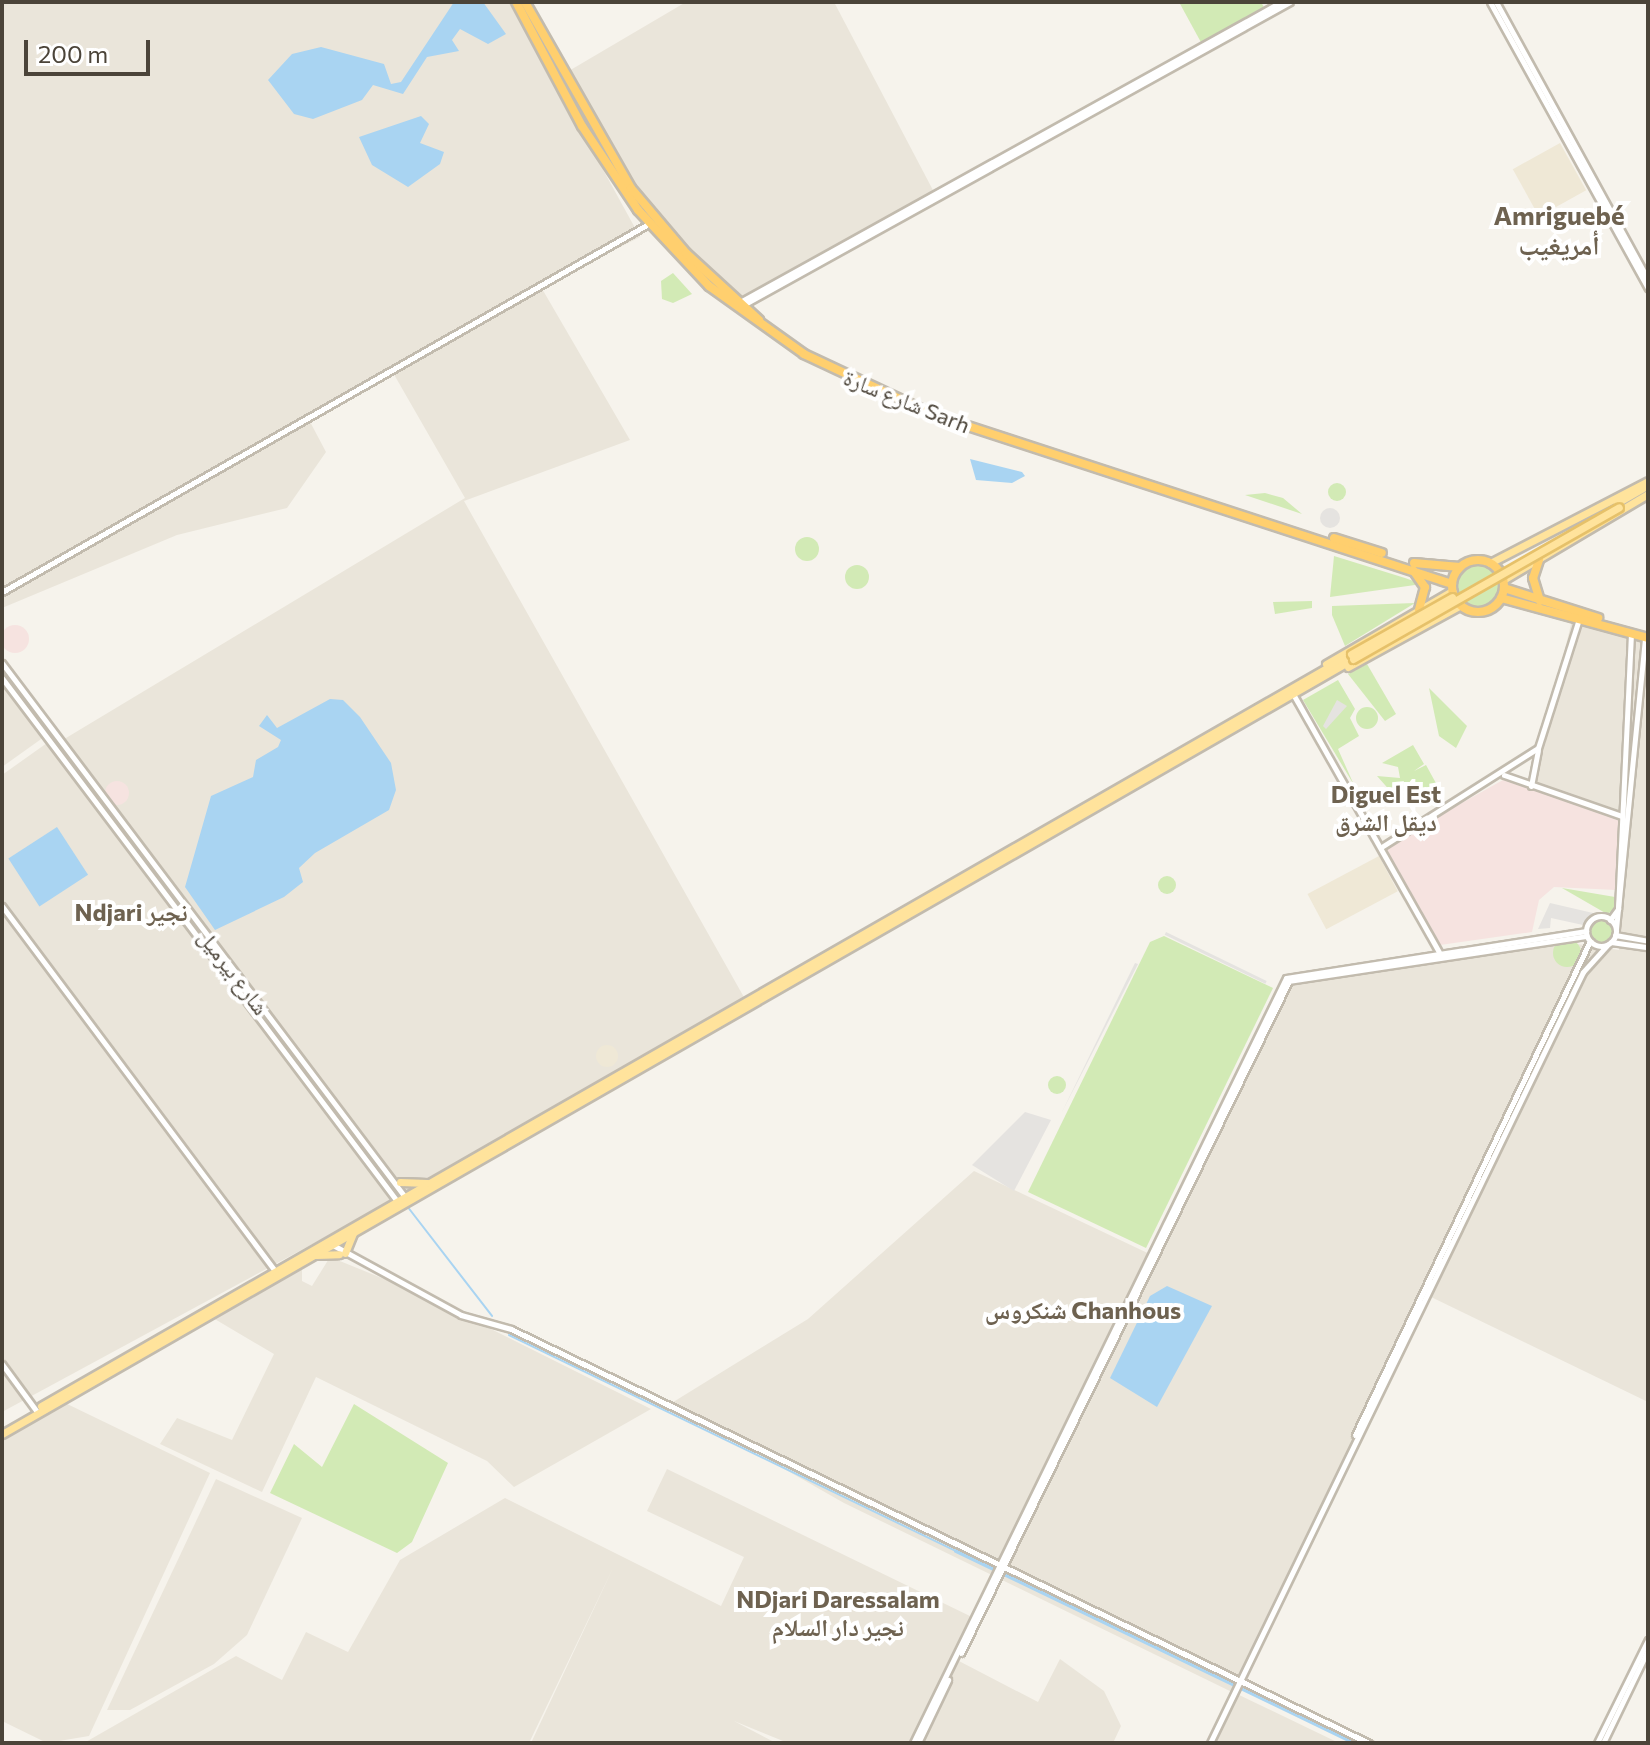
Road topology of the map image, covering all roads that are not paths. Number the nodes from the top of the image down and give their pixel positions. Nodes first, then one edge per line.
1 (516, 2) edge
2 (525, 2) edge
3 (1281, 2) edge
4 (1290, 2) edge
5 (1493, 2) edge
6 (650, 223) junction
7 (1648, 280) edge
8 (1648, 288) edge
9 (741, 304) junction
10 (1648, 487) edge
11 (1539, 560) junction
12 (1490, 563) junction
13 (1409, 567) junction
14 (1460, 567) junction
15 (1503, 584) junction
16 (1452, 587) junction
17 (2, 592) edge
18 (1501, 598) junction
19 (1540, 601) junction
20 (1461, 605) junction
21 (1419, 609) junction
22 (1579, 618) junction
23 (1630, 633) junction
24 (1647, 636) edge
25 (2, 663) edge
26 (1321, 674) junction
27 (2, 678) edge
28 (1293, 694) junction
29 (1261, 709) junction
30 (1538, 748) junction
31 (1504, 775) junction
32 (1531, 786) junction
33 (1622, 816) junction
34 (1383, 846) junction
35 (2, 906) edge
36 (1610, 920) junction
37 (1616, 932) junction
38 (1588, 936) junction
39 (1609, 944) junction
40 (1648, 944) edge
41 (1439, 954) junction
42 (429, 1182) junction
43 (401, 1195) junction
44 (353, 1233) junction
45 (333, 1241) junction
46 (314, 1255) junction
47 (344, 1255) junction
48 (277, 1273) junction
49 (2, 1364) edge
50 (36, 1411) junction
51 (2, 1431) edge
52 (1000, 1569) junction
53 (1648, 1640) edge
54 (1648, 1650) edge
55 (1237, 1684) junction
56 (915, 1743) edge
57 (1209, 1743) edge
58 (1369, 1743) edge
59 (1600, 1743) edge

1 - 6 highway, شارع سارة Sarh
2 - 9 highway, شارع سارة Sarh
3 - 9 street
4 - 9 street
5 - 7 street
5 - 8 street
6 - 13 highway, شارع سارة Sarh
6 - 17 street
9 - 14 highway, شارع سارة Sarh
10 - 11 main road
10 - 12 main road
10 - 26 main road, bridge
11 - 15 main road
11 - 19 highway
12 - 14 highway
12 - 15 highway
13 - 16 highway, شارع سارة Sarh
13 - 21 highway
14 - 16 highway
15 - 18 highway
15 - 19 highway
16 - 20 highway
16 - 21 main road
18 - 20 highway
18 - 22 highway
19 - 24 highway
20 - 26 main road
21 - 26 main road
22 - 23 highway
22 - 30 street
23 - 24 highway
23 - 33 street
24 - 37 street
25 - 43 street, شارع بيرميل
26 - 28 main road
26 - 29 main road
27 - 43 street, شارع بيرميل
28 - 29 main road
28 - 34 street
29 - 42 main road
29 - 43 main road
30 - 31 street
30 - 32 street
31 - 32 street
31 - 34 street
32 - 33 street
33 - 36 street
34 - 41 street
35 - 48 street
36 - 37 street
36 - 38 street
37 - 39 street
37 - 40 street
38 - 39 street
38 - 41 street
38 - 55 street
39 - 40 street
39 - 55 street
41 - 52 street
42 - 43 main road
42 - 43 main road
43 - 44 main road
43 - 45 main road
44 - 45 main road
44 - 47 main road
45 - 46 main road
45 - 47 street
45 - 48 main road
46 - 47 main road
46 - 48 main road
47 - 52 street
48 - 50 main road
49 - 50 street
50 - 51 main road
52 - 55 street
52 - 56 street
53 - 59 street
54 - 59 street
55 - 57 street
55 - 58 street

